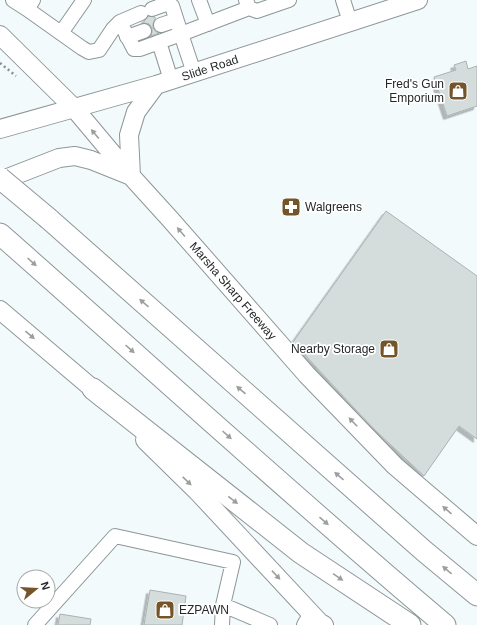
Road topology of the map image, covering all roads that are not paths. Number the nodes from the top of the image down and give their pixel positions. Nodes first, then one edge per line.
1 (13, 0) edge
2 (84, 0) edge
3 (200, 0) edge
4 (289, 0) edge
5 (343, 0) edge
6 (417, 0) edge
7 (247, 4) edge
8 (30, 5) edge
9 (176, 20) junction
10 (120, 22) junction
11 (350, 22) junction
12 (208, 24) junction
13 (161, 25) dead end
14 (144, 31) dead end
15 (61, 33) junction
16 (181, 34) junction
17 (0, 35) edge
18 (127, 37) junction
19 (159, 42) junction
20 (194, 73) junction
21 (164, 83) junction
22 (74, 108) junction
23 (0, 129) edge
24 (131, 176) junction
25 (0, 179) edge
26 (2, 235) edge
27 (0, 310) edge
28 (93, 389) junction
29 (477, 536) edge
30 (477, 596) edge
31 (223, 605) junction
32 (313, 621) edge
33 (35, 625) edge
34 (222, 625) edge
35 (270, 625) edge
36 (410, 625) edge
37 (445, 625) edge

1 - 8 lane
2 - 15 lane
3 - 12 lane
4 - 7 lane
5 - 11 lane
6 - 11 main road, Slide Road
7 - 12 lane
8 - 15 lane
9 - 10 lane
9 - 13 lane
9 - 16 lane
10 - 15 lane
10 - 18 lane
11 - 20 main road, Slide Road
12 - 16 lane
14 - 18 lane
16 - 19 lane
16 - 20 lane
17 - 22 main road, Marsha Sharp Freeway
18 - 19 lane
19 - 21 lane
20 - 21 main road, Slide Road
21 - 22 main road, Slide Road
21 - 24 main road
22 - 23 main road, Slide Road
24 -> 22 main road, Marsha Sharp Freeway
24 - 25 main road
29 -> 24 main road, Marsha Sharp Freeway
30 -> 25 highway, bridge
26 -> 37 highway
27 -> 28 main road
28 -> 32 main road
28 -> 36 highway
31 - 33 lane
31 - 34 lane
31 - 35 lane

